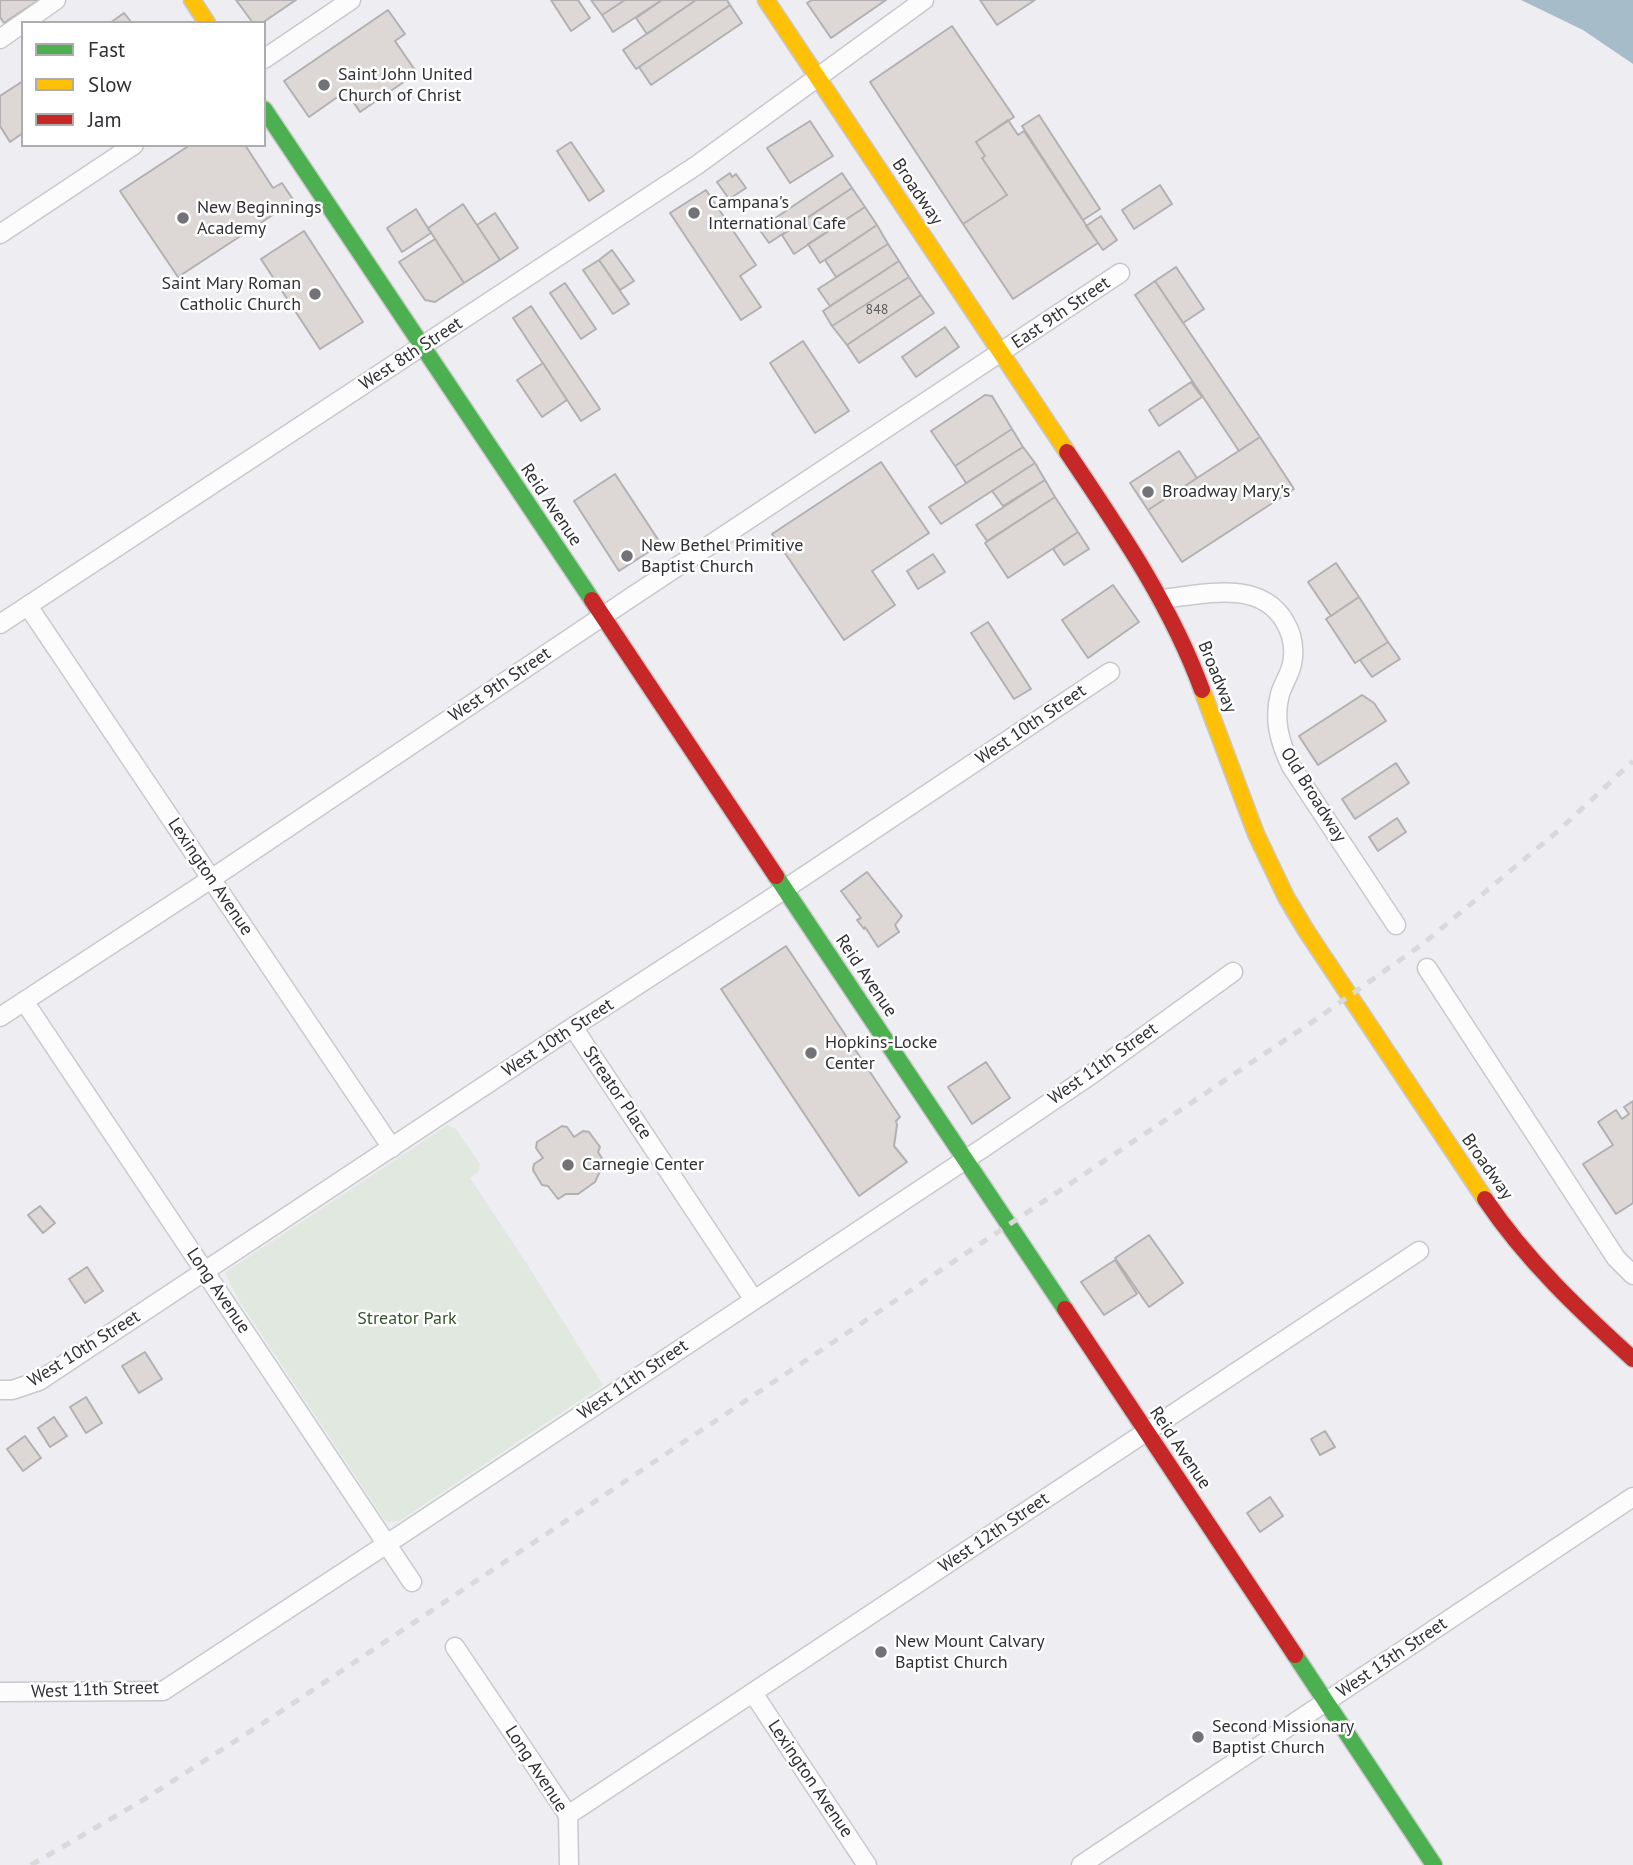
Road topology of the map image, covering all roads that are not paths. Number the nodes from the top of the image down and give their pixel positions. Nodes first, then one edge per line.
1 (56, 0) edge
2 (192, 0) edge
3 (351, 0) edge
4 (766, 0) edge
5 (924, 0) edge
6 (26, 21) edge
7 (206, 21) edge
8 (21, 24) edge
9 (0, 39) edge
10 (266, 58) edge
11 (818, 78) junction
12 (266, 112) edge
13 (131, 147) edge
14 (0, 234) edge
15 (1120, 273) dead end
16 (423, 347) junction
17 (1001, 353) junction
18 (1161, 599) junction
19 (28, 606) junction
20 (602, 616) junction
21 (0, 624) edge
22 (1110, 672) dead end
23 (211, 879) junction
24 (785, 889) junction
25 (1396, 925) dead end
26 (1427, 968) dead end
27 (1233, 972) dead end
28 (24, 1001) junction
29 (0, 1017) edge
30 (573, 1027) junction
31 (392, 1148) junction
32 (965, 1159) junction
33 (1419, 1251) dead end
34 (205, 1270) junction
35 (1633, 1275) edge
36 (754, 1300) junction
37 (1633, 1359) edge
38 (0, 1390) edge
39 (1147, 1432) junction
40 (1633, 1497) edge
41 (387, 1544) junction
42 (412, 1581) dead end
43 (455, 1647) dead end
44 (0, 1692) edge
45 (753, 1693) junction
46 (1326, 1702) junction
47 (568, 1815) junction
48 (569, 1865) edge
49 (867, 1865) edge
50 (1081, 1865) edge
51 (1434, 1865) edge

1 - 6 street
2 - 7 street
3 - 10 street
4 - 11 street, Broadway
5 - 11 street, West 8th Street
8 - 9 street
11 - 16 street, West 8th Street
11 - 17 street, Broadway
12 - 16 street, Reid Avenue
13 - 14 street
15 - 17 street, East 9th Street
16 - 19 street, West 8th Street
16 - 20 street, Reid Avenue
17 - 18 street, Broadway
17 - 20 street, West 9th Street
18 - 25 street, Old Broadway
18 - 37 street, Broadway
19 - 21 street, West 8th Street
19 - 23 street, Lexington Avenue
20 - 23 street, West 9th Street
20 - 24 street, Reid Avenue
22 - 24 street, West 10th Street
23 - 28 street, West 9th Street
23 - 31 street, Lexington Avenue
24 - 30 street, West 10th Street
24 - 32 street, Reid Avenue
26 - 35 street
27 - 32 street, West 11th Street
28 - 29 street, West 9th Street
28 - 34 street, Long Avenue
30 - 31 street, West 10th Street
30 - 36 street, Streator Place
31 - 34 street, West 10th Street
32 - 36 street, West 11th Street
32 - 39 street, Reid Avenue
33 - 39 street, West 12th Street
34 - 38 street, West 10th Street
34 - 41 street, Long Avenue
36 - 41 street, West 11th Street
39 - 45 street, West 12th Street
39 - 46 street, Reid Avenue
40 - 46 street, West 13th Street
41 - 42 street, Long Avenue
41 - 44 street, West 11th Street
43 - 47 street, Long Avenue
45 - 47 street, West 12th Street
45 - 49 street, Lexington Avenue
46 - 50 street, West 13th Street
46 - 51 street, Reid Avenue
47 - 48 street, Long Avenue

